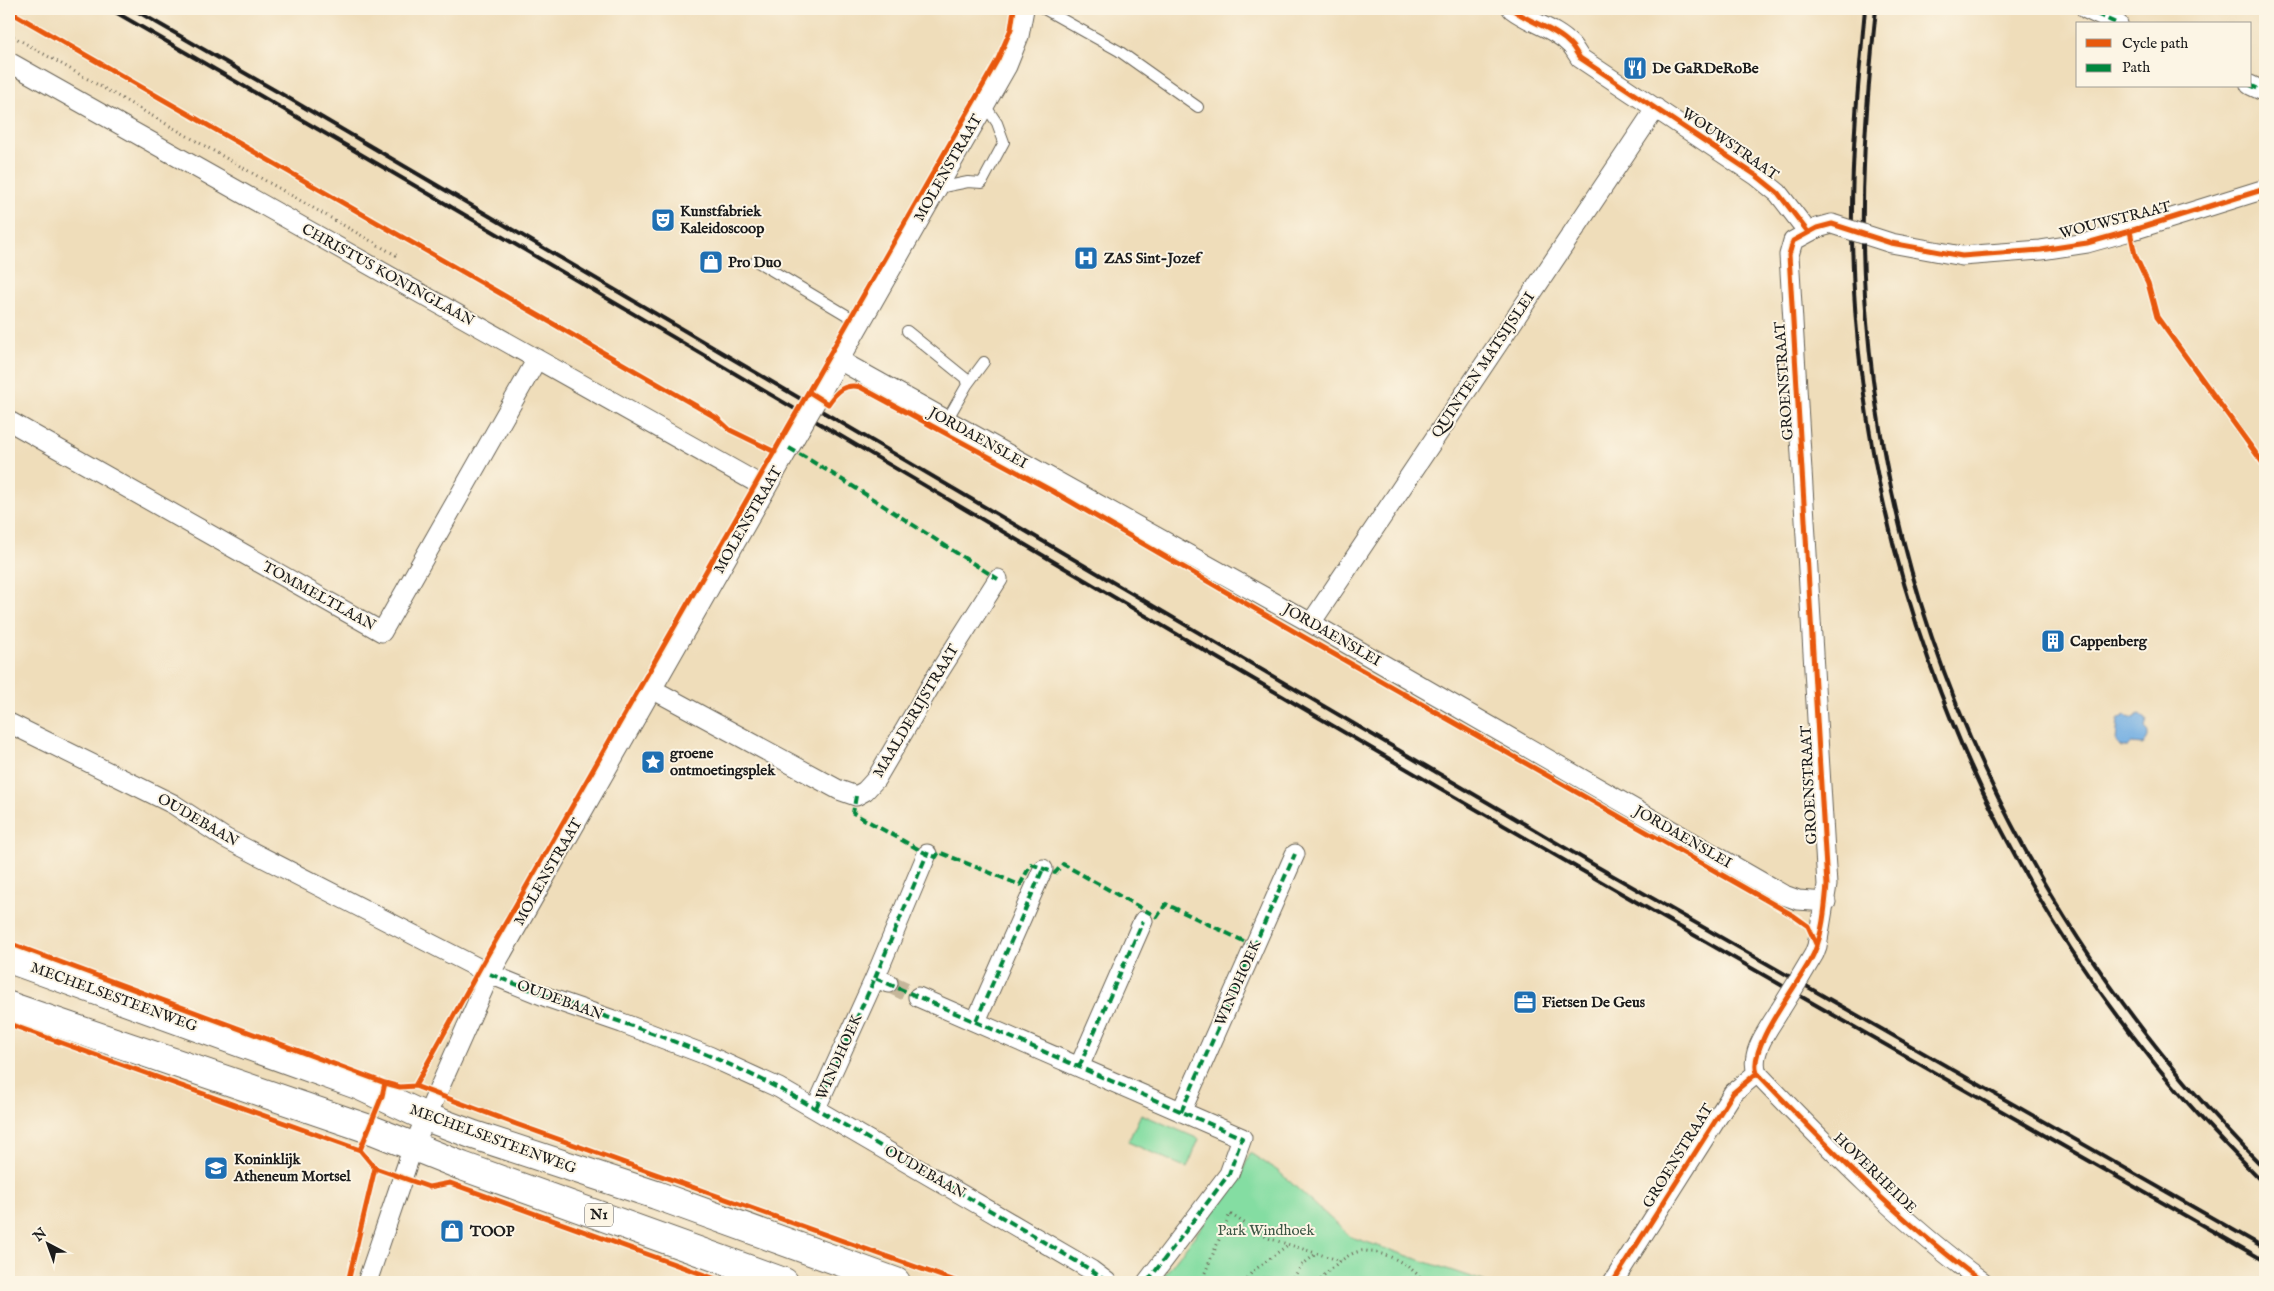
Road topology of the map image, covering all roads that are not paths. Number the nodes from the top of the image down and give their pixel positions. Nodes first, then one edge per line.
1 (1024, 9) edge
2 (1044, 9) edge
3 (1512, 9) edge
4 (2086, 9) edge
5 (2114, 22) edge
6 (9, 62) edge
7 (2252, 86) edge
8 (2265, 92) edge
9 (984, 105) junction
10 (1198, 107) dead end
11 (1656, 108) junction
12 (937, 188) junction
13 (2265, 188) edge
14 (1808, 232) junction
15 (756, 261) dead end
16 (860, 323) junction
17 (906, 330) dead end
18 (537, 359) junction
19 (839, 360) junction
20 (984, 362) dead end
21 (967, 385) junction
22 (947, 420) junction
23 (9, 421) edge
24 (766, 488) junction
25 (998, 578) dead end
26 (1310, 623) junction
27 (652, 689) junction
28 (9, 723) edge
29 (928, 854) dead end
30 (1295, 854) dead end
31 (1043, 869) dead end
32 (1826, 902) junction
33 (1143, 921) dead end
34 (9, 959) edge
35 (9, 969) edge
36 (490, 974) junction
37 (918, 997) tunnel mouth
38 (9, 1006) edge
39 (976, 1022) junction
40 (1080, 1067) junction
41 (1757, 1073) junction
42 (382, 1096) junction
43 (816, 1108) junction
44 (1181, 1112) junction
45 (426, 1117) junction
46 (413, 1147) junction
47 (366, 1282) edge
48 (784, 1282) edge
49 (896, 1282) edge
50 (1107, 1282) edge
51 (1146, 1282) edge
52 (1613, 1282) edge
53 (1983, 1282) edge

1 - 9 street, MOLENSTRAAT
2 - 10 lane
3 - 11 street, WOUWSTRAAT
4 - 5 street
6 - 18 street, CHRISTUS KONINGLAAN
7 - 8 street
9 - 12 street, MOLENSTRAAT
9 - 12 lane
11 - 14 street, WOUWSTRAAT
11 - 26 street, QUINTEN MATSIJSLEI
12 - 16 street, MOLENSTRAAT
13 - 14 street, WOUWSTRAAT, bridge
14 - 32 street, GROENSTRAAT
15 - 16 lane
16 - 19 street, MOLENSTRAAT
17 - 21 lane
18 - 23 street, TOMMELTLAAN
18 - 24 street, CHRISTUS KONINGLAAN
19 - 22 street, JORDAENSLEI
19 - 24 street, MOLENSTRAAT, bridge
20 - 21 lane
21 - 22 lane
22 - 26 street, JORDAENSLEI
24 - 27 street, MOLENSTRAAT
25 - 27 street, MAALDERIJSTRAAT
26 - 32 street, JORDAENSLEI
27 - 36 street, MOLENSTRAAT
28 - 36 street, OUDEBAAN
29 - 43 street, WINDHOEK
30 - 44 street, WINDHOEK
31 - 39 street
32 - 41 street, GROENSTRAAT, bridge
33 - 40 street
34 - 42 main road, MECHELSESTEENWEG / N1
35 - 42 lane
36 - 43 street, OUDEBAAN
36 - 45 street, MOLENSTRAAT
37 - 39 street
38 - 46 main road, N1
39 - 40 street
40 - 44 street
41 - 52 street, GROENSTRAAT
41 - 53 street, HOVERHEIDE
42 - 45 main road, MECHELSESTEENWEG / N1
43 - 50 street, OUDEBAAN
44 - 51 street
45 - 46 street, MOLENSTRAAT
45 - 49 main road, MECHELSESTEENWEG / N1
46 - 47 street, MOLENSTRAAT
46 - 48 main road, N1

